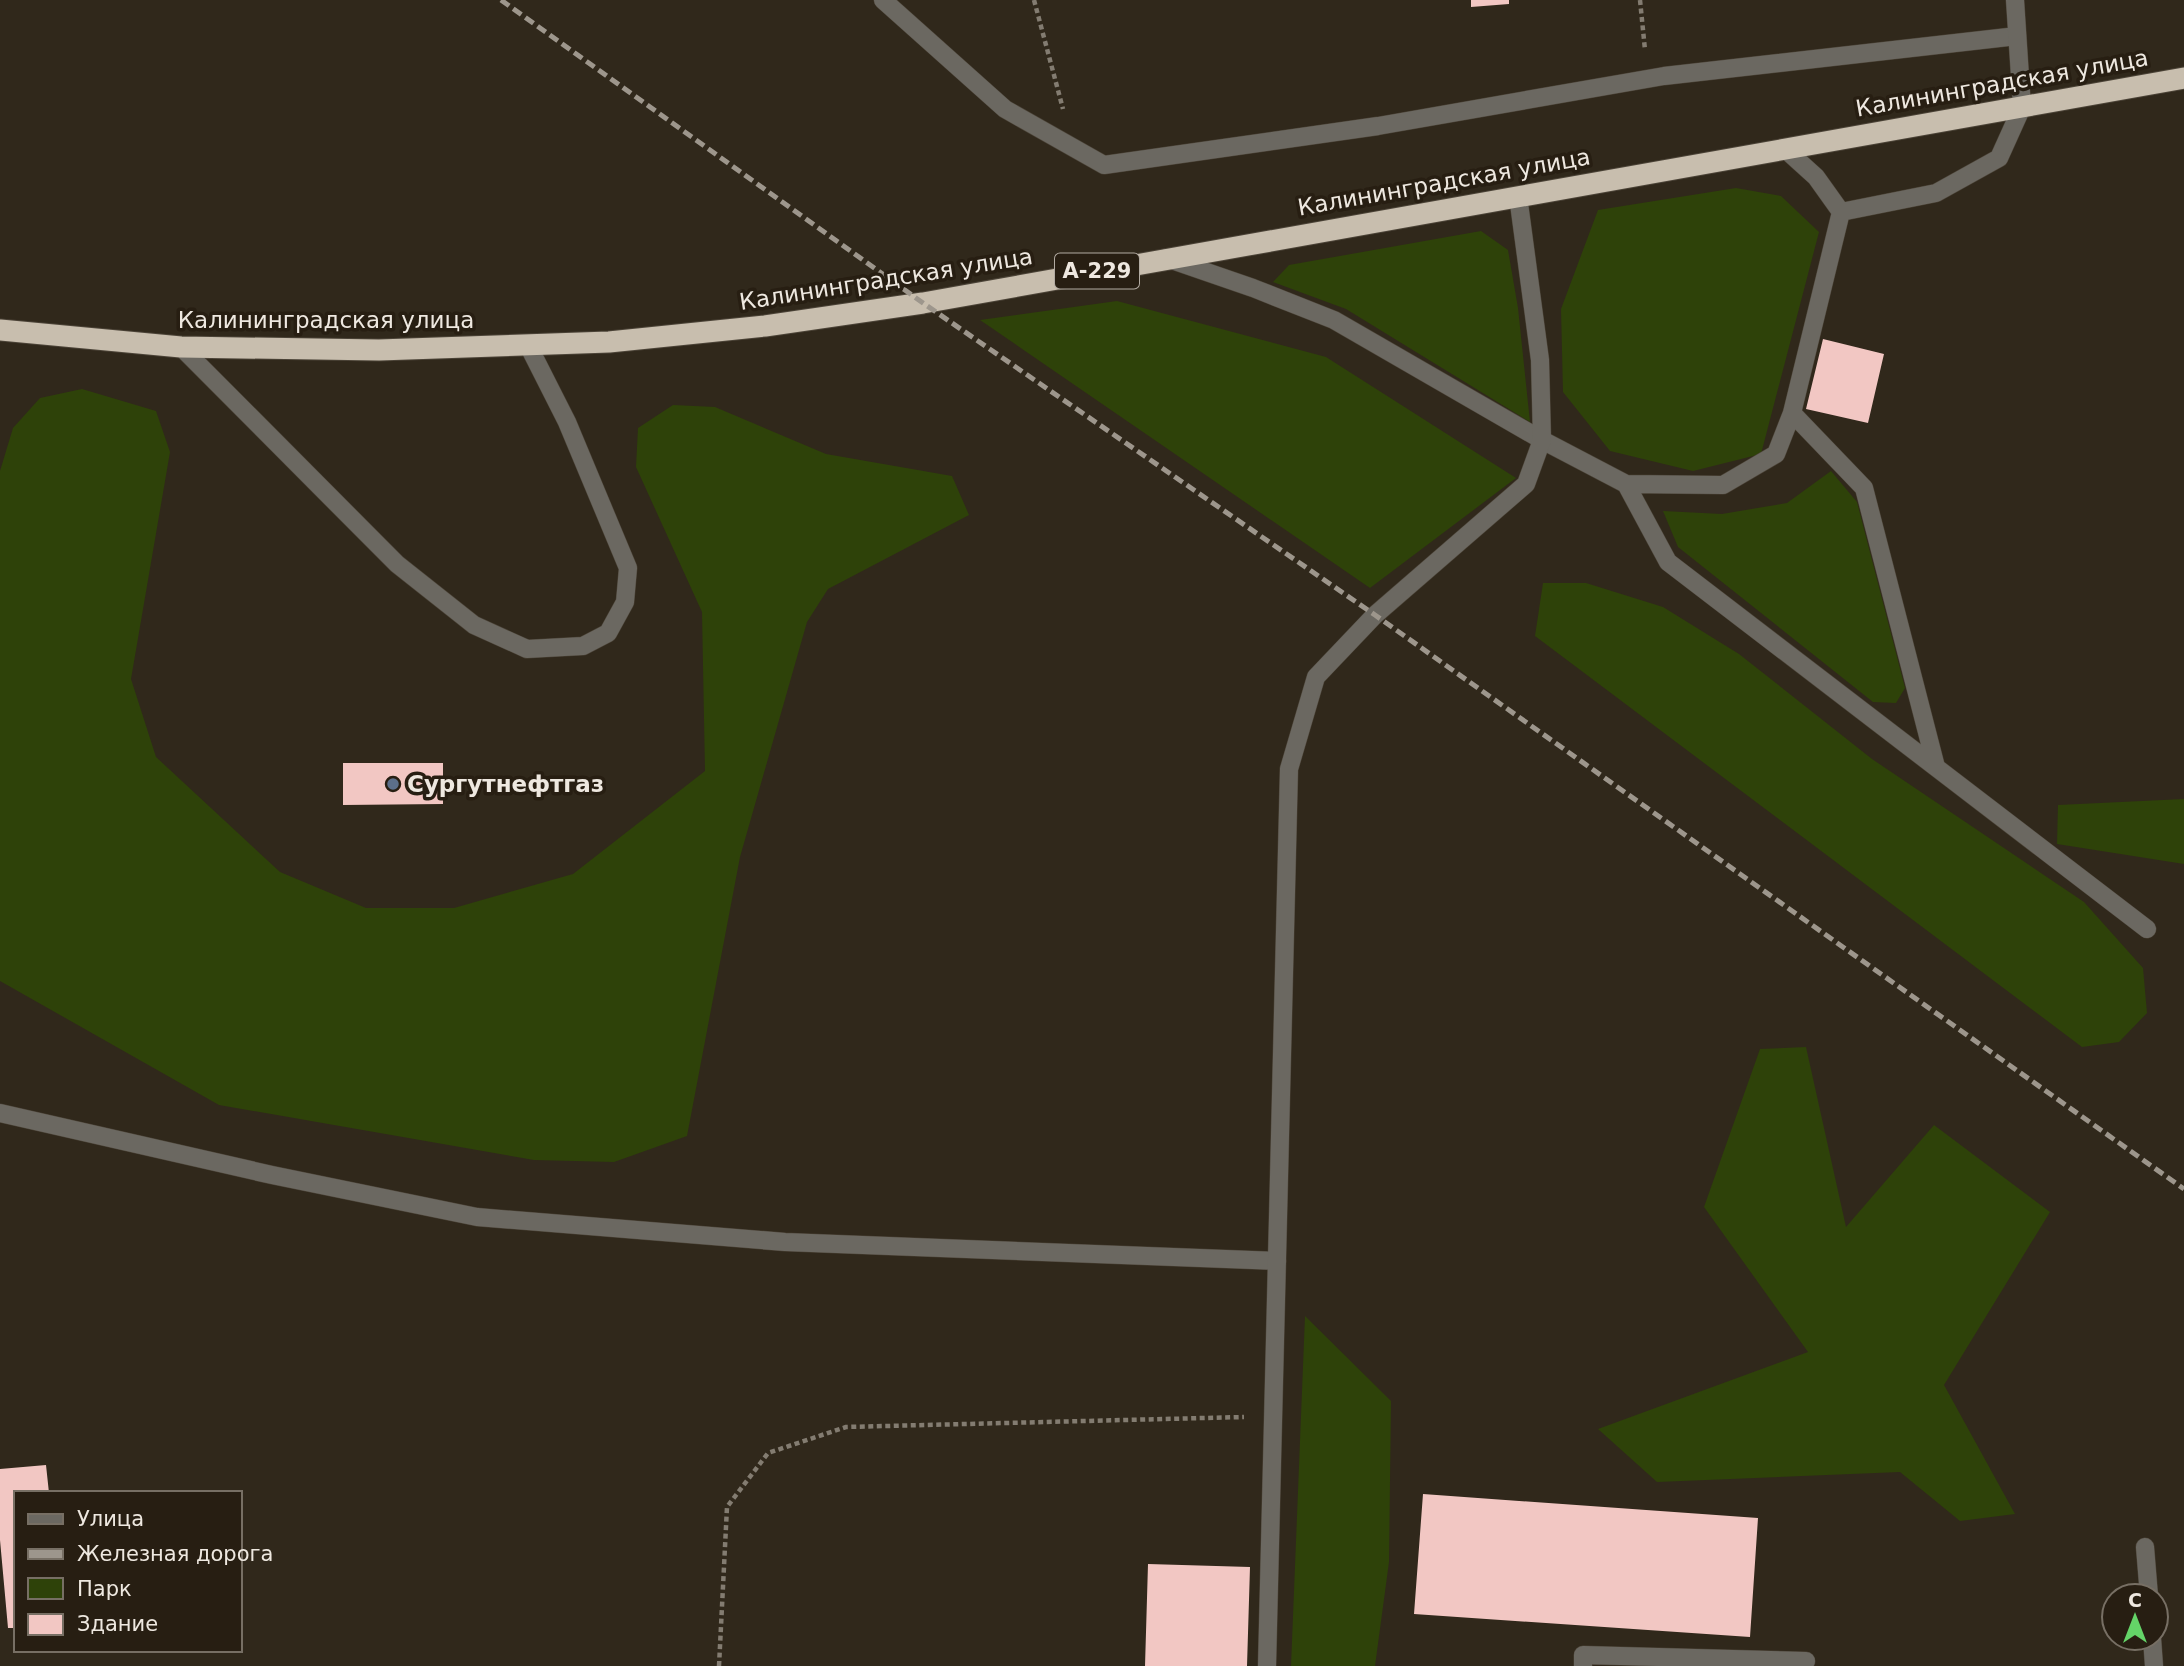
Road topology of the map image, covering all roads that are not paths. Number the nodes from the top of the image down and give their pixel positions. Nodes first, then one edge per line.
1 (883, 0) edge
2 (2015, 0) edge
3 (2017, 36) junction
4 (2184, 78) edge
5 (2022, 107) junction
6 (1784, 148) junction
7 (1518, 195) junction
8 (1841, 212) junction
9 (1166, 258) junction
10 (0, 330) edge
11 (528, 345) junction
12 (181, 347) junction
13 (1792, 413) junction
14 (1542, 440) junction
15 (1626, 485) junction
16 (1936, 767) junction
17 (2147, 929) dead end
18 (0, 1113) edge
19 (1277, 1261) junction
20 (2145, 1546) dead end
21 (2148, 1582) edge
22 (1806, 1661) dead end
23 (1267, 1666) edge
24 (1583, 1666) edge

1 - 3 street
2 - 3 street
3 - 5 street
4 - 5 highway, Калининградская улица / А-229
5 - 6 highway, Калининградская улица / А-229
5 - 8 street
6 - 7 highway, Калининградская улица / А-229
6 - 8 street
7 - 9 highway, Калининградская улица / А-229
7 - 14 street
8 - 13 street
9 - 11 highway, Калининградская улица / А-229
9 - 14 street
10 - 12 highway, Калининградская улица / А-229
11 - 12 highway, Калининградская улица / А-229
11 - 12 street
13 - 15 street
13 - 16 street
14 - 15 street
14 - 19 street
15 - 16 street
16 - 17 street
18 - 19 street
19 - 23 street
20 - 21 street
22 - 24 street

